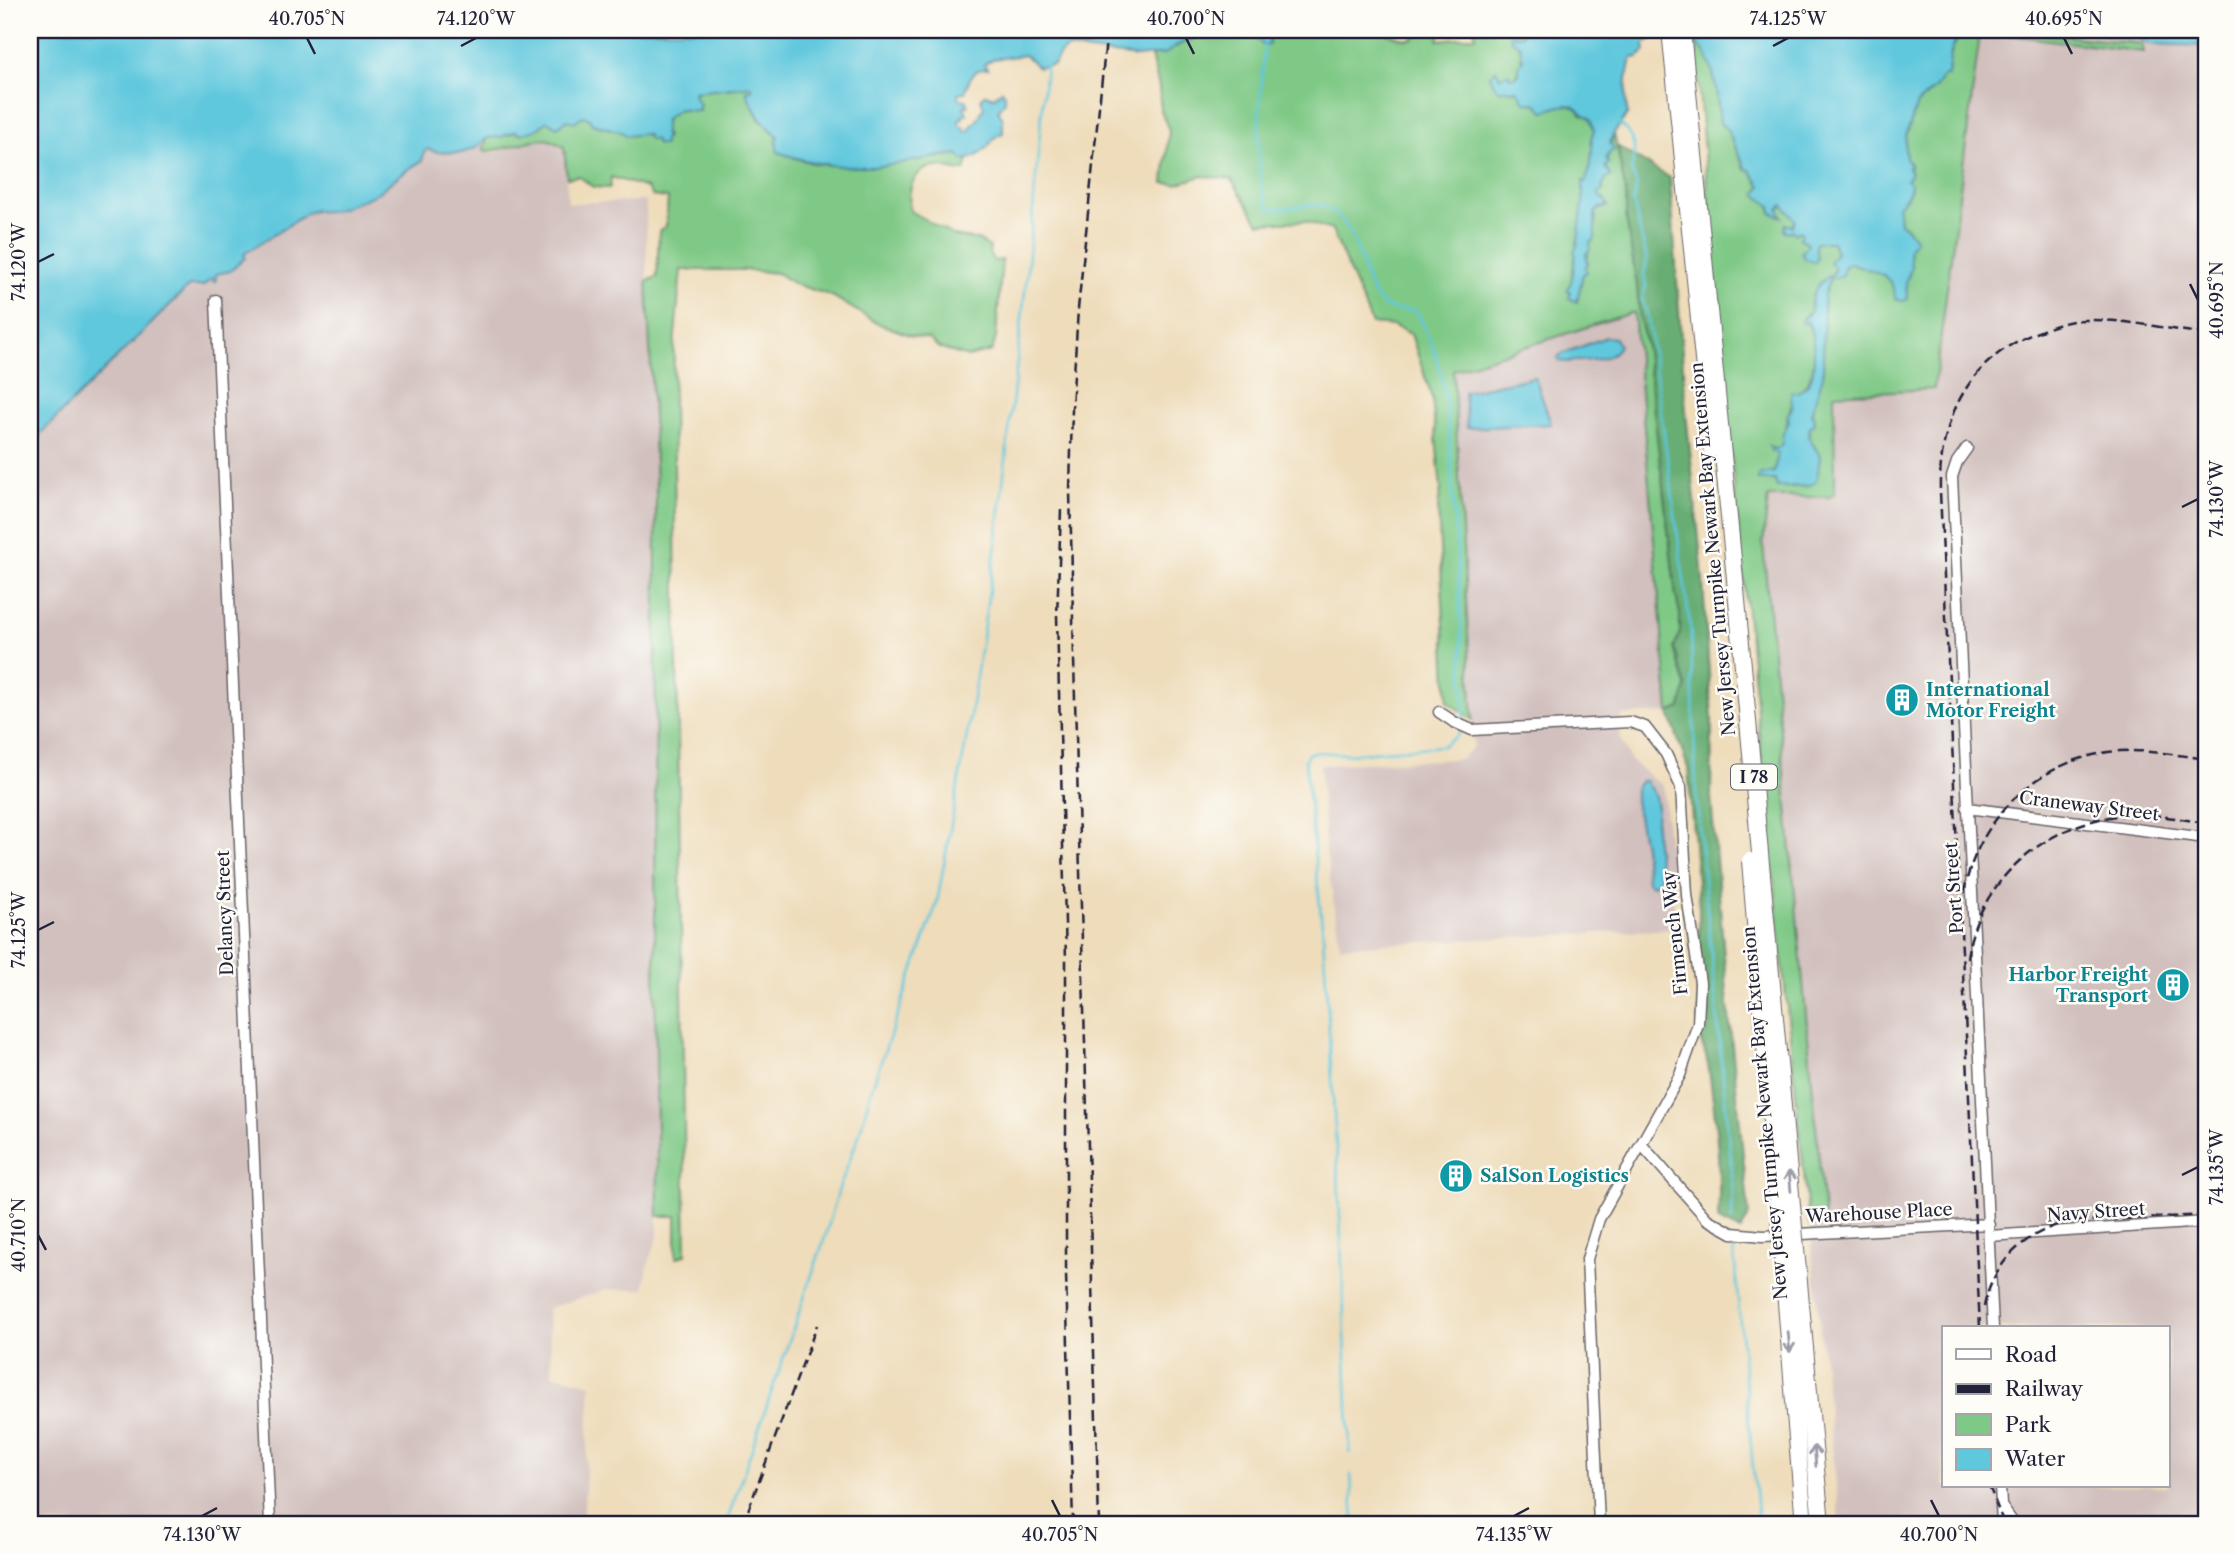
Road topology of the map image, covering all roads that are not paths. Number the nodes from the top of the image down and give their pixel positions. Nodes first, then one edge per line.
1 (1670, 30) edge
2 (1682, 30) edge
3 (216, 300) dead end
4 (1967, 448) dead end
5 (1438, 712) dead end
6 (1966, 808) junction
7 (2206, 838) edge
8 (1641, 1144) junction
9 (2206, 1222) edge
10 (1989, 1224) junction
11 (1989, 1237) junction
12 (1993, 1326) edge
13 (2000, 1488) edge
14 (2001, 1506) junction
15 (270, 1524) edge
16 (1599, 1524) edge
17 (1804, 1524) edge
18 (1821, 1524) edge
19 (2002, 1524) edge
20 (2014, 1524) edge

1 -> 17 highway, New Jersey Turnpike Newark Bay Extension / I 78, bridge
18 -> 2 highway, New Jersey Turnpike Newark Bay Extension / I 78, bridge
3 - 15 street, Delancy Street
4 - 6 street, Port Street
5 - 8 street, Firmench Way
6 - 7 street, Craneway Street
6 - 10 street, Port Street
8 - 10 street, Warehouse Place
8 - 16 street, Firmench Way
9 - 11 street, Navy Street
10 - 11 street, Port Street
11 - 12 street, Port Street
13 - 14 street
14 - 19 street
14 - 20 street

